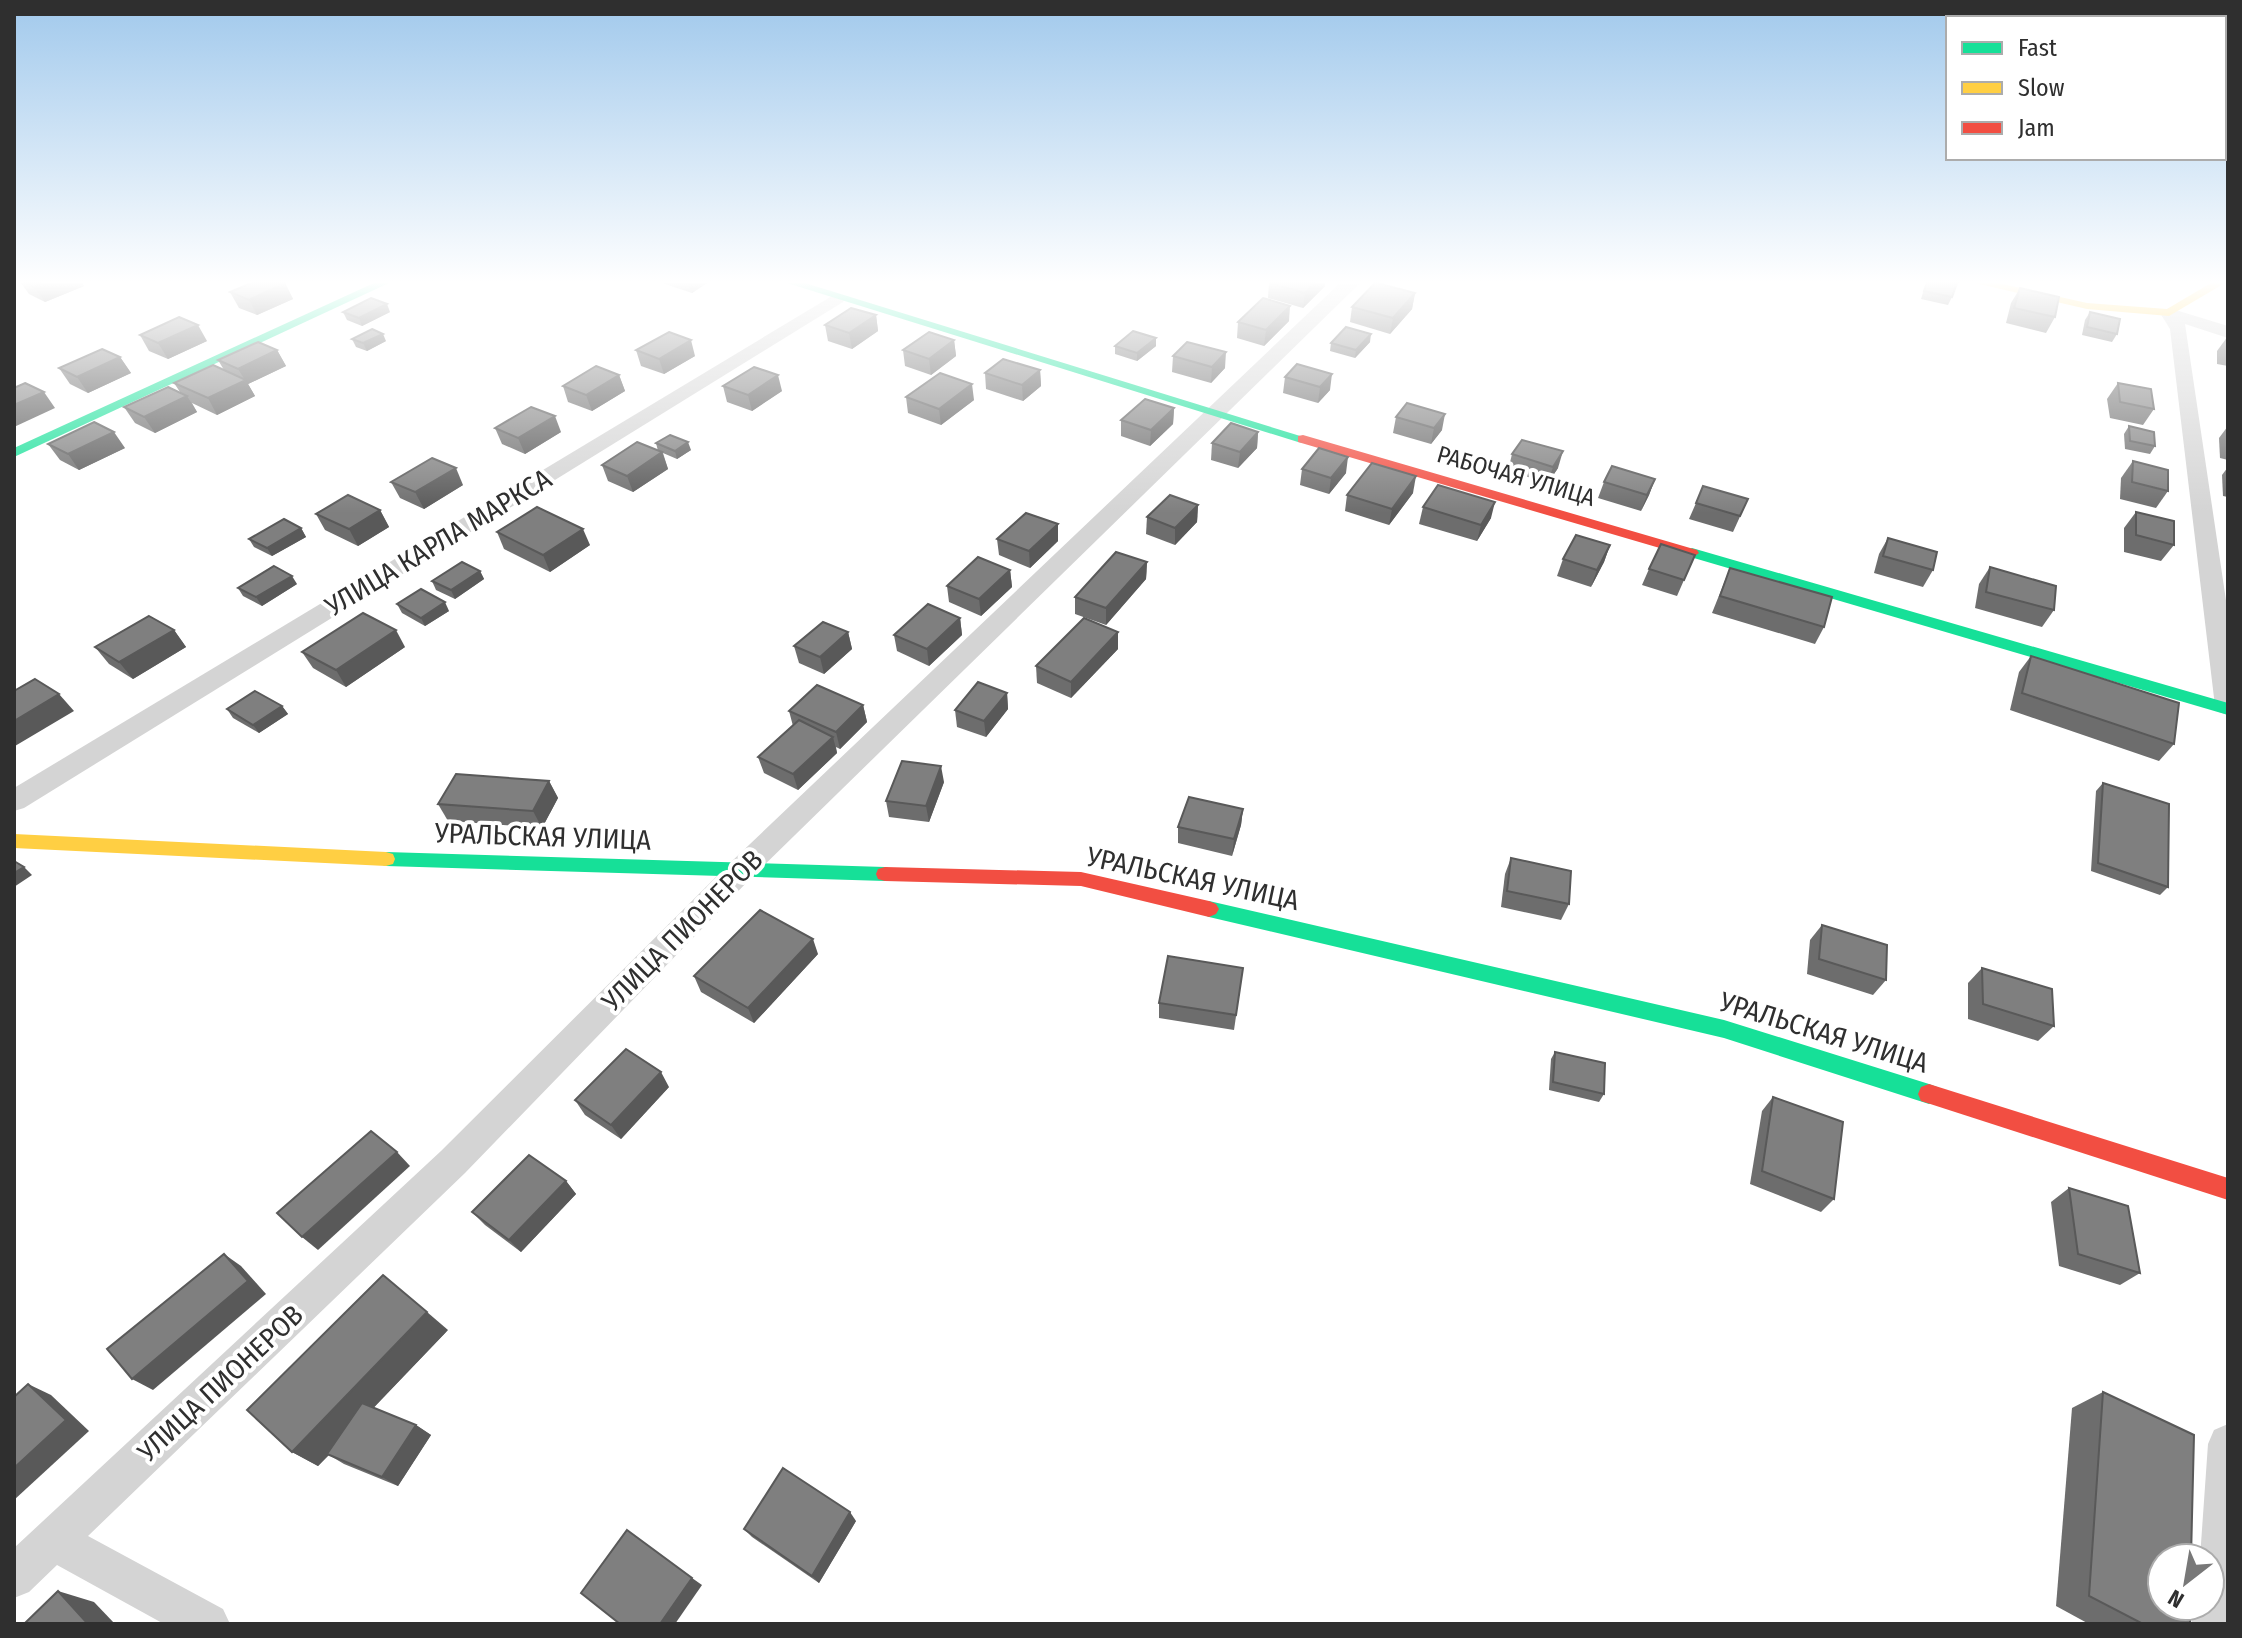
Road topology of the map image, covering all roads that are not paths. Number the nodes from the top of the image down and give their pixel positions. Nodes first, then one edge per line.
1 (218, 359) edge
2 (736, 359) edge
3 (1038, 359) edge
4 (1273, 359) edge
5 (2183, 359) edge
6 (1217, 414) junction
7 (14, 453) edge
8 (2228, 707) edge
9 (14, 801) edge
10 (14, 841) edge
11 (741, 870) junction
12 (2228, 1189) edge
13 (2228, 1444) edge
14 (54, 1540) junction
15 (14, 1577) edge
16 (208, 1624) edge
17 (2213, 1624) edge

1 - 7 street
2 - 9 street, УЛИЦА КАРЛА МАРКСА
3 - 6 street, РАБОЧАЯ УЛИЦА
4 - 6 street, УЛИЦА ПИОНЕРОВ
5 - 8 street
6 - 8 street, РАБОЧАЯ УЛИЦА
6 - 11 street, УЛИЦА ПИОНЕРОВ
10 - 11 street, УРАЛЬСКАЯ УЛИЦА
11 - 12 street, УРАЛЬСКАЯ УЛИЦА
11 - 14 street, УЛИЦА ПИОНЕРОВ
13 - 17 street
14 - 15 street, УЛИЦА ПИОНЕРОВ
14 - 16 street

